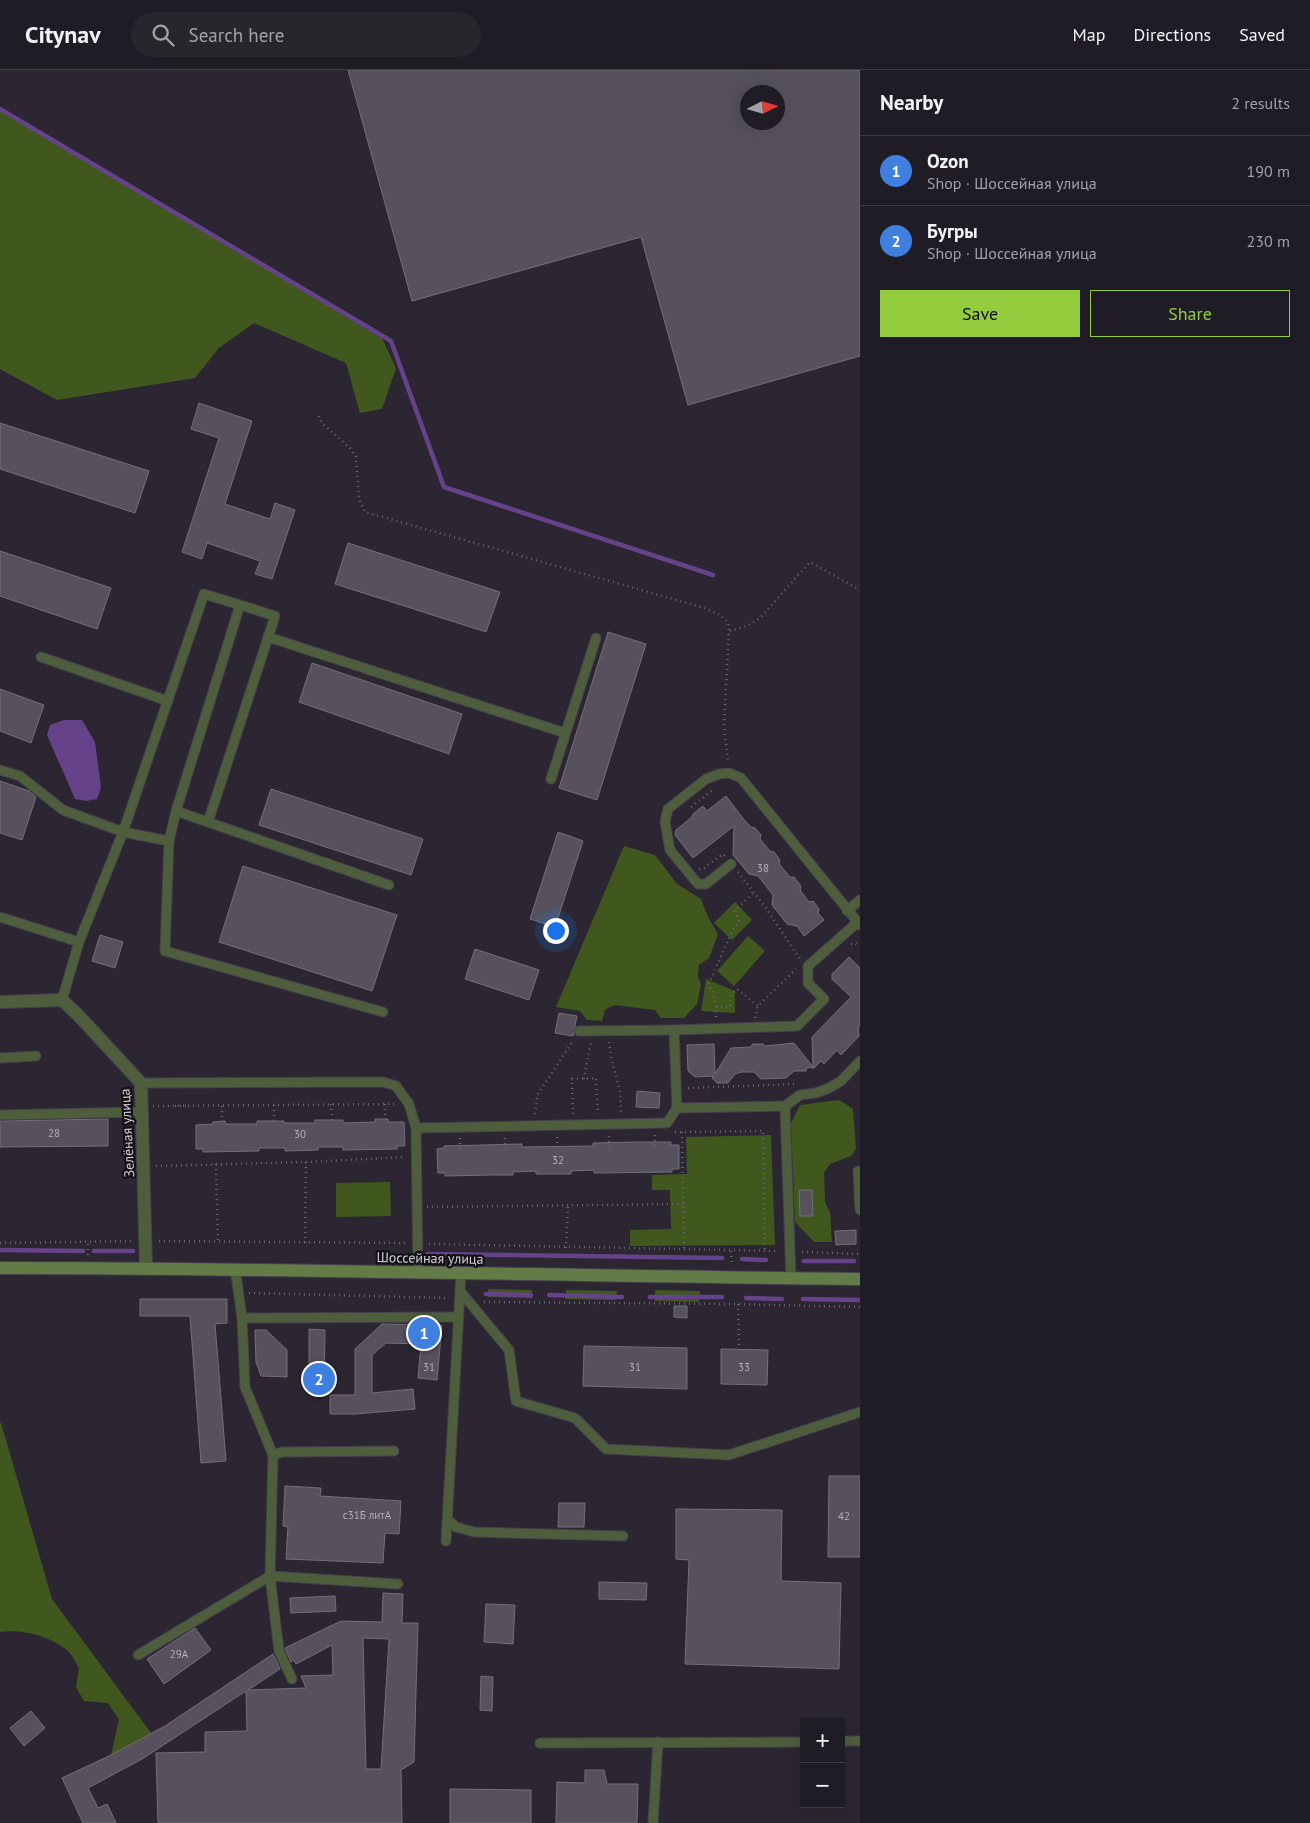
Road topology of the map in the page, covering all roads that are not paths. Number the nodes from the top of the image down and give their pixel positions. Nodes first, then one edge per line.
1 (240, 605) junction
2 (268, 637) junction
3 (596, 638) dead end
4 (41, 657) dead end
5 (168, 701) junction
6 (565, 733) junction
7 (0, 770) edge
8 (551, 779) dead end
9 (176, 811) junction
10 (208, 822) junction
11 (123, 832) junction
12 (169, 841) junction
13 (731, 864) road end
14 (389, 885) dead end
15 (860, 900) edge
16 (847, 911) junction
17 (0, 917) edge
18 (859, 923) edge
19 (79, 942) junction
20 (62, 1000) junction
21 (0, 1002) edge
22 (383, 1012) dead end
23 (674, 1030) junction
24 (580, 1032) road end
25 (36, 1056) dead end
26 (0, 1058) edge
27 (860, 1061) edge
28 (141, 1083) junction
29 (785, 1106) junction
30 (677, 1108) junction
31 (143, 1109) junction
32 (0, 1115) edge
33 (416, 1128) junction
34 (858, 1171) dead end
35 (860, 1210) edge
36 (0, 1268) edge
37 (146, 1268) junction
38 (235, 1268) junction
39 (418, 1272) junction
40 (461, 1274) junction
41 (791, 1278) junction
42 (860, 1279) edge
43 (463, 1297) junction
44 (459, 1317) junction
45 (242, 1318) junction
46 (860, 1412) edge
47 (394, 1451) dead end
48 (273, 1455) junction
49 (448, 1520) junction
50 (623, 1536) dead end
51 (446, 1541) dead end
52 (270, 1576) junction
53 (398, 1584) dead end
54 (138, 1655) dead end
55 (292, 1679) dead end
56 (845, 1741) edge
57 (860, 1741) edge
58 (658, 1742) junction
59 (800, 1742) edge
60 (540, 1743) dead end
61 (653, 1823) edge

1 - 2 lane
1 - 5 lane
1 - 9 lane
2 - 6 lane
2 - 10 lane
3 - 6 lane
4 - 5 lane
5 - 11 lane
6 - 8 lane
7 - 11 lane
9 - 10 lane
9 - 12 lane
10 - 14 lane
11 - 12 lane
11 - 19 lane
12 - 22 lane
13 - 16 lane
15 - 16 lane
16 - 18 lane
17 - 19 lane
18 - 23 lane
19 - 20 lane
20 - 21 street
20 - 28 street, Зелёная улица
23 - 24 lane
23 - 30 lane
25 - 26 lane
27 - 29 lane
28 - 31 street, Зелёная улица
28 - 33 lane
29 - 30 lane
29 - 41 lane
30 - 33 lane
31 - 32 lane
31 - 37 street, Зелёная улица
33 - 39 lane
34 - 35 lane
36 - 37 main road, Шоссейная улица
37 - 38 main road, Шоссейная улица
38 - 39 main road, Шоссейная улица
38 - 45 lane
39 - 40 main road, Шоссейная улица
40 - 41 main road, Шоссейная улица
40 - 43 lane
41 - 42 main road, Шоссейная улица
43 - 44 lane
43 - 46 lane
44 - 45 lane
44 - 49 lane
45 - 48 lane
47 - 48 lane
48 - 52 lane
49 - 50 lane
49 - 51 lane
52 - 53 lane
52 - 54 lane
52 - 55 lane
56 - 57 lane
58 - 59 lane
58 - 60 lane
58 - 61 lane

